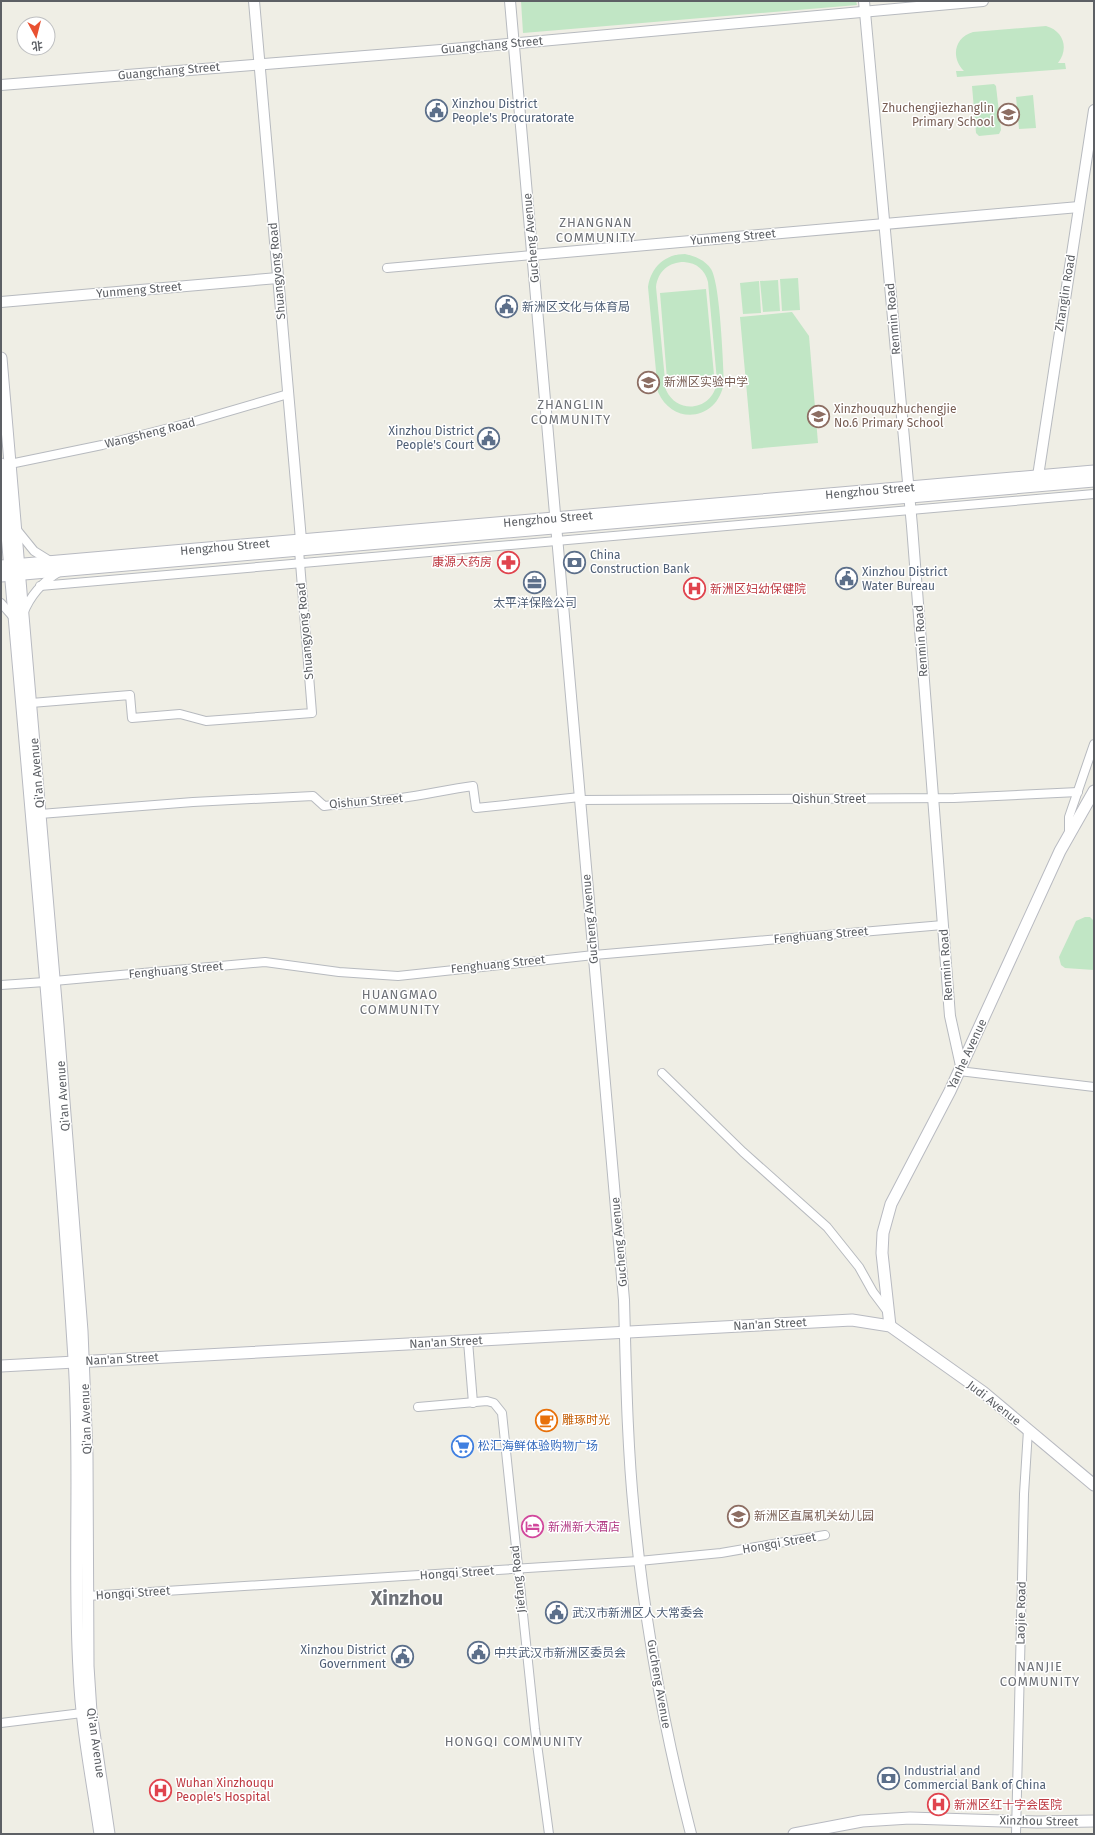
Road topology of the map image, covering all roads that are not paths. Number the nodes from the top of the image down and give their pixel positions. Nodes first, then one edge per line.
1 (254, 1) edge
2 (510, 1) edge
3 (864, 1) edge
4 (983, 1) edge
5 (864, 12) junction
6 (514, 43) junction
7 (259, 64) junction
8 (1, 85) edge
9 (1094, 110) edge
10 (1078, 207) junction
11 (884, 224) junction
12 (532, 255) junction
13 (387, 268) dead end
14 (278, 278) junction
15 (1, 302) edge
16 (1, 358) edge
17 (288, 394) junction
18 (6, 464) edge
19 (1094, 472) edge
20 (1038, 476) junction
21 (1094, 482) edge
22 (909, 492) junction
23 (1094, 494) edge
24 (910, 510) junction
25 (556, 523) junction
26 (8, 530) edge
27 (557, 541) junction
28 (300, 545) junction
29 (51, 562) junction
30 (300, 563) junction
31 (10, 570) edge
32 (60, 571) junction
33 (40, 586) junction
34 (1, 603) edge
35 (19, 616) junction
36 (31, 703) junction
37 (1094, 744) edge
38 (1078, 792) junction
39 (1094, 792) edge
40 (933, 798) junction
41 (580, 799) junction
42 (40, 814) junction
43 (1069, 835) junction
44 (943, 925) junction
45 (594, 955) junction
46 (50, 982) junction
47 (1, 985) edge
48 (960, 1068) junction
49 (662, 1073) dead end
50 (1094, 1087) edge
51 (889, 1313) junction
52 (890, 1326) junction
53 (625, 1332) junction
54 (468, 1341) junction
55 (79, 1362) junction
56 (1, 1366) edge
57 (473, 1403) junction
58 (418, 1407) dead end
59 (1028, 1430) junction
60 (1094, 1485) edge
61 (825, 1535) dead end
62 (639, 1561) junction
63 (517, 1569) junction
64 (87, 1596) junction
65 (82, 1713) junction
66 (1, 1723) edge
67 (1017, 1821) junction
68 (1094, 1821) edge
69 (100, 1834) edge
70 (109, 1834) edge
71 (549, 1834) edge
72 (691, 1834) edge
73 (794, 1834) edge
74 (1016, 1834) edge

1 - 7 street, Shuangyong Road
2 - 6 street, Gucheng Avenue
3 - 5 street, Renmin Road
4 - 5 street, Guangchang Street
5 - 6 street, Guangchang Street
5 - 11 street, Renmin Road
6 - 7 street, Guangchang Street
6 - 12 street, Gucheng Avenue
7 - 8 street, Guangchang Street
7 - 14 street, Shuangyong Road
9 - 10 street, Zhanglin Road
10 - 11 street, Yunmeng Street
10 - 20 street, Zhanglin Road
11 - 12 street, Yunmeng Street
11 - 22 street, Renmin Road
12 - 13 street, Yunmeng Street
12 - 25 street, Gucheng Avenue
14 - 15 street, Yunmeng Street
14 - 17 street, Shuangyong Road
16 - 18 main road, Qi'an Avenue
17 - 18 street, Wangsheng Road
17 - 28 street, Shuangyong Road
18 - 26 main road, Qi'an Avenue
19 - 20 main road, Hengzhou Street
20 - 22 main road, Hengzhou Street
21 - 22 main road, Hengzhou Street
22 - 24 street, Renmin Road
22 - 25 main road, Hengzhou Street
23 - 24 street
24 - 27 street
24 - 40 street, Renmin Road
25 - 27 street, Gucheng Avenue
25 - 28 main road, Hengzhou Street
26 - 29 street
26 - 31 main road, Qi'an Avenue
27 - 30 street
27 - 41 street, Gucheng Avenue
28 - 29 main road, Hengzhou Street
28 - 30 street, Shuangyong Road
28 - 32 main road, Hengzhou Street
29 - 31 main road, Hengzhou Street
30 - 33 street
30 - 36 street, Shuangyong Road
31 - 32 main road, Hengzhou Street
31 - 35 main road, Qi'an Avenue
32 - 33 street
33 - 35 street
34 - 35 street
35 - 36 main road, Qi'an Avenue
35 - 46 main road, Qi'an Avenue
36 - 42 main road, Qi'an Avenue
37 - 38 street
38 - 40 street, Qishun Street
38 - 43 street
39 - 43 main road, Yanhe Avenue
40 - 41 street, Qishun Street
40 - 44 street, Renmin Road
41 - 42 street, Qishun Street
41 - 45 street, Gucheng Avenue
42 - 46 main road, Qi'an Avenue
43 - 48 main road, Yanhe Avenue
44 - 45 street, Fenghuang Street
44 - 48 street, Renmin Road
45 - 46 street, Fenghuang Street
45 - 53 street, Gucheng Avenue
46 - 47 street, Fenghuang Street
46 - 55 main road, Qi'an Avenue
48 - 50 street
48 - 51 main road, Yanhe Avenue
49 - 51 street
51 - 52 main road, Yanhe Avenue
52 - 53 main road, Nan'an Street
52 - 59 main road, Judi Avenue
53 - 54 main road, Nan'an Street
53 - 62 street, Gucheng Avenue
54 - 55 main road, Nan'an Street
54 - 57 street
55 - 56 main road, Nan'an Street
55 - 64 main road, Qi'an Avenue
55 - 65 main road, Qi'an Avenue
57 - 58 street, Jiefang Road
57 - 63 street, Jiefang Road
59 - 60 main road, Judi Avenue
59 - 67 street, Laojie Road
61 - 62 street, Hongqi Street
62 - 63 street, Hongqi Street
62 - 72 street, Gucheng Avenue
63 - 64 street, Hongqi Street
63 - 71 street, Jiefang Road
64 - 70 main road, Qi'an Avenue
65 - 66 street
65 - 69 main road, Qi'an Avenue
67 - 68 main road, Xinzhou Street
67 - 73 main road, Xinzhou Street
67 - 74 street, Laojie Road

